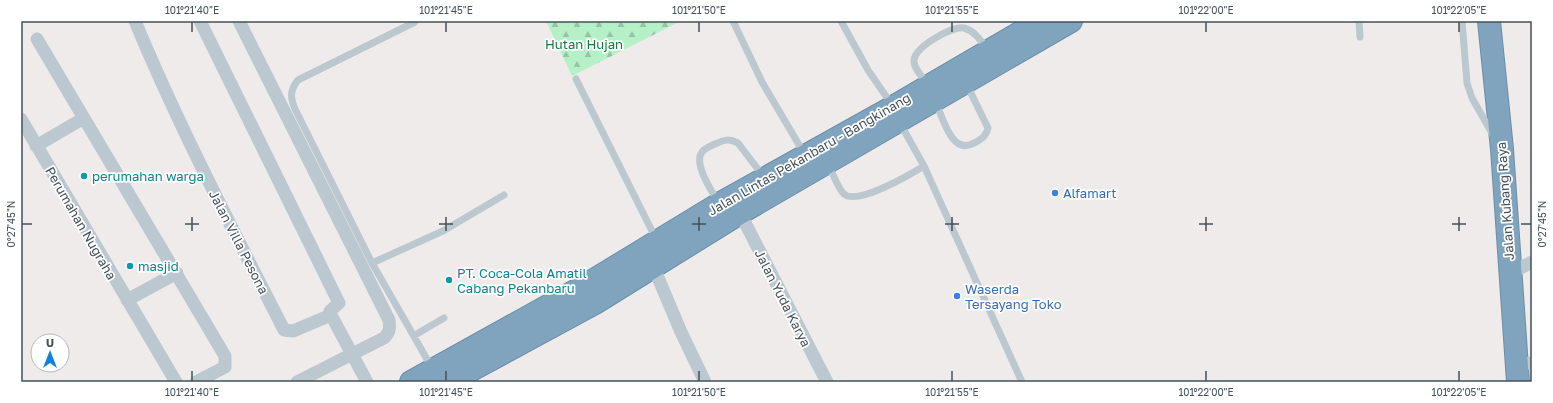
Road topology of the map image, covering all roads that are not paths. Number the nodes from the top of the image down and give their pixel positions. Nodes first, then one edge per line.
1 (135, 21) edge
2 (200, 21) edge
3 (239, 21) edge
4 (733, 21) edge
5 (841, 21) edge
6 (1040, 21) edge
7 (1071, 21) edge
8 (1360, 21) edge
9 (1462, 21) edge
10 (1489, 21) edge
11 (415, 22) dead end
12 (1360, 37) dead end
13 (37, 39) dead end
14 (988, 51) junction
15 (576, 79) dead end
16 (966, 83) junction
17 (932, 93) junction
18 (896, 114) junction
19 (84, 118) junction
20 (21, 119) edge
21 (36, 146) junction
22 (1502, 149) junction
23 (806, 156) junction
24 (828, 163) junction
25 (924, 166) junction
26 (766, 179) junction
27 (504, 195) dead end
28 (719, 204) junction
29 (740, 213) junction
30 (658, 243) junction
31 (1532, 262) edge
32 (372, 263) junction
33 (654, 268) junction
34 (177, 273) junction
35 (1511, 273) junction
36 (590, 294) junction
37 (127, 300) junction
38 (330, 315) junction
39 (444, 318) dead end
40 (415, 335) junction
41 (351, 356) junction
42 (1522, 370) edge
43 (449, 378) edge
44 (176, 382) edge
45 (196, 382) edge
46 (297, 382) edge
47 (367, 382) edge
48 (410, 382) edge
49 (705, 382) edge
50 (827, 382) edge
51 (1022, 382) edge

1 - 38 street, Jalan Villa Pesona
2 - 38 street
3 - 41 street
4 - 23 lane
5 - 18 lane
6 - 14 highway, Jalan Lintas Pekanbaru - Bangkinang
7 - 16 highway, Jalan Lintas Pekanbaru - Bangkinang
8 - 12 lane
9 - 22 lane
10 - 22 highway, Jalan Kubang Raya
11 - 32 lane
13 - 19 street
14 - 17 highway, Jalan Lintas Pekanbaru - Bangkinang
14 - 17 lane
15 - 30 lane
16 - 17 highway, Jalan Lintas Pekanbaru - Bangkinang
16 - 17 lane
17 - 18 highway, Jalan Lintas Pekanbaru - Bangkinang
18 - 23 highway, Jalan Lintas Pekanbaru - Bangkinang
18 - 24 highway, Jalan Lintas Pekanbaru - Bangkinang
18 - 25 lane
19 - 21 street
19 - 34 street
20 - 21 street, Perumahan Nugraha
21 - 37 street, Perumahan Nugraha
22 - 35 highway, Jalan Kubang Raya
23 - 26 highway, Jalan Lintas Pekanbaru - Bangkinang
24 - 25 lane
24 - 29 highway, Jalan Lintas Pekanbaru - Bangkinang
25 - 51 lane
26 - 28 highway, Jalan Lintas Pekanbaru - Bangkinang
26 - 28 lane
27 - 32 lane
28 - 30 highway, Jalan Lintas Pekanbaru - Bangkinang
29 - 33 highway, Jalan Lintas Pekanbaru - Bangkinang
29 - 50 street, Jalan Yuda Karya
30 - 36 highway, Jalan Lintas Pekanbaru - Bangkinang
31 - 35 street
32 - 40 lane
33 - 36 highway, Jalan Lintas Pekanbaru - Bangkinang
33 - 49 street
34 - 37 street
34 - 45 street
35 - 42 highway, Jalan Kubang Raya
36 - 43 highway, Jalan Lintas Pekanbaru - Bangkinang
37 - 44 street, Perumahan Nugraha
38 - 41 street
39 - 40 lane
40 - 43 lane
41 - 46 street
41 - 47 street
43 - 48 highway, Jalan Lintas Pekanbaru - Bangkinang

